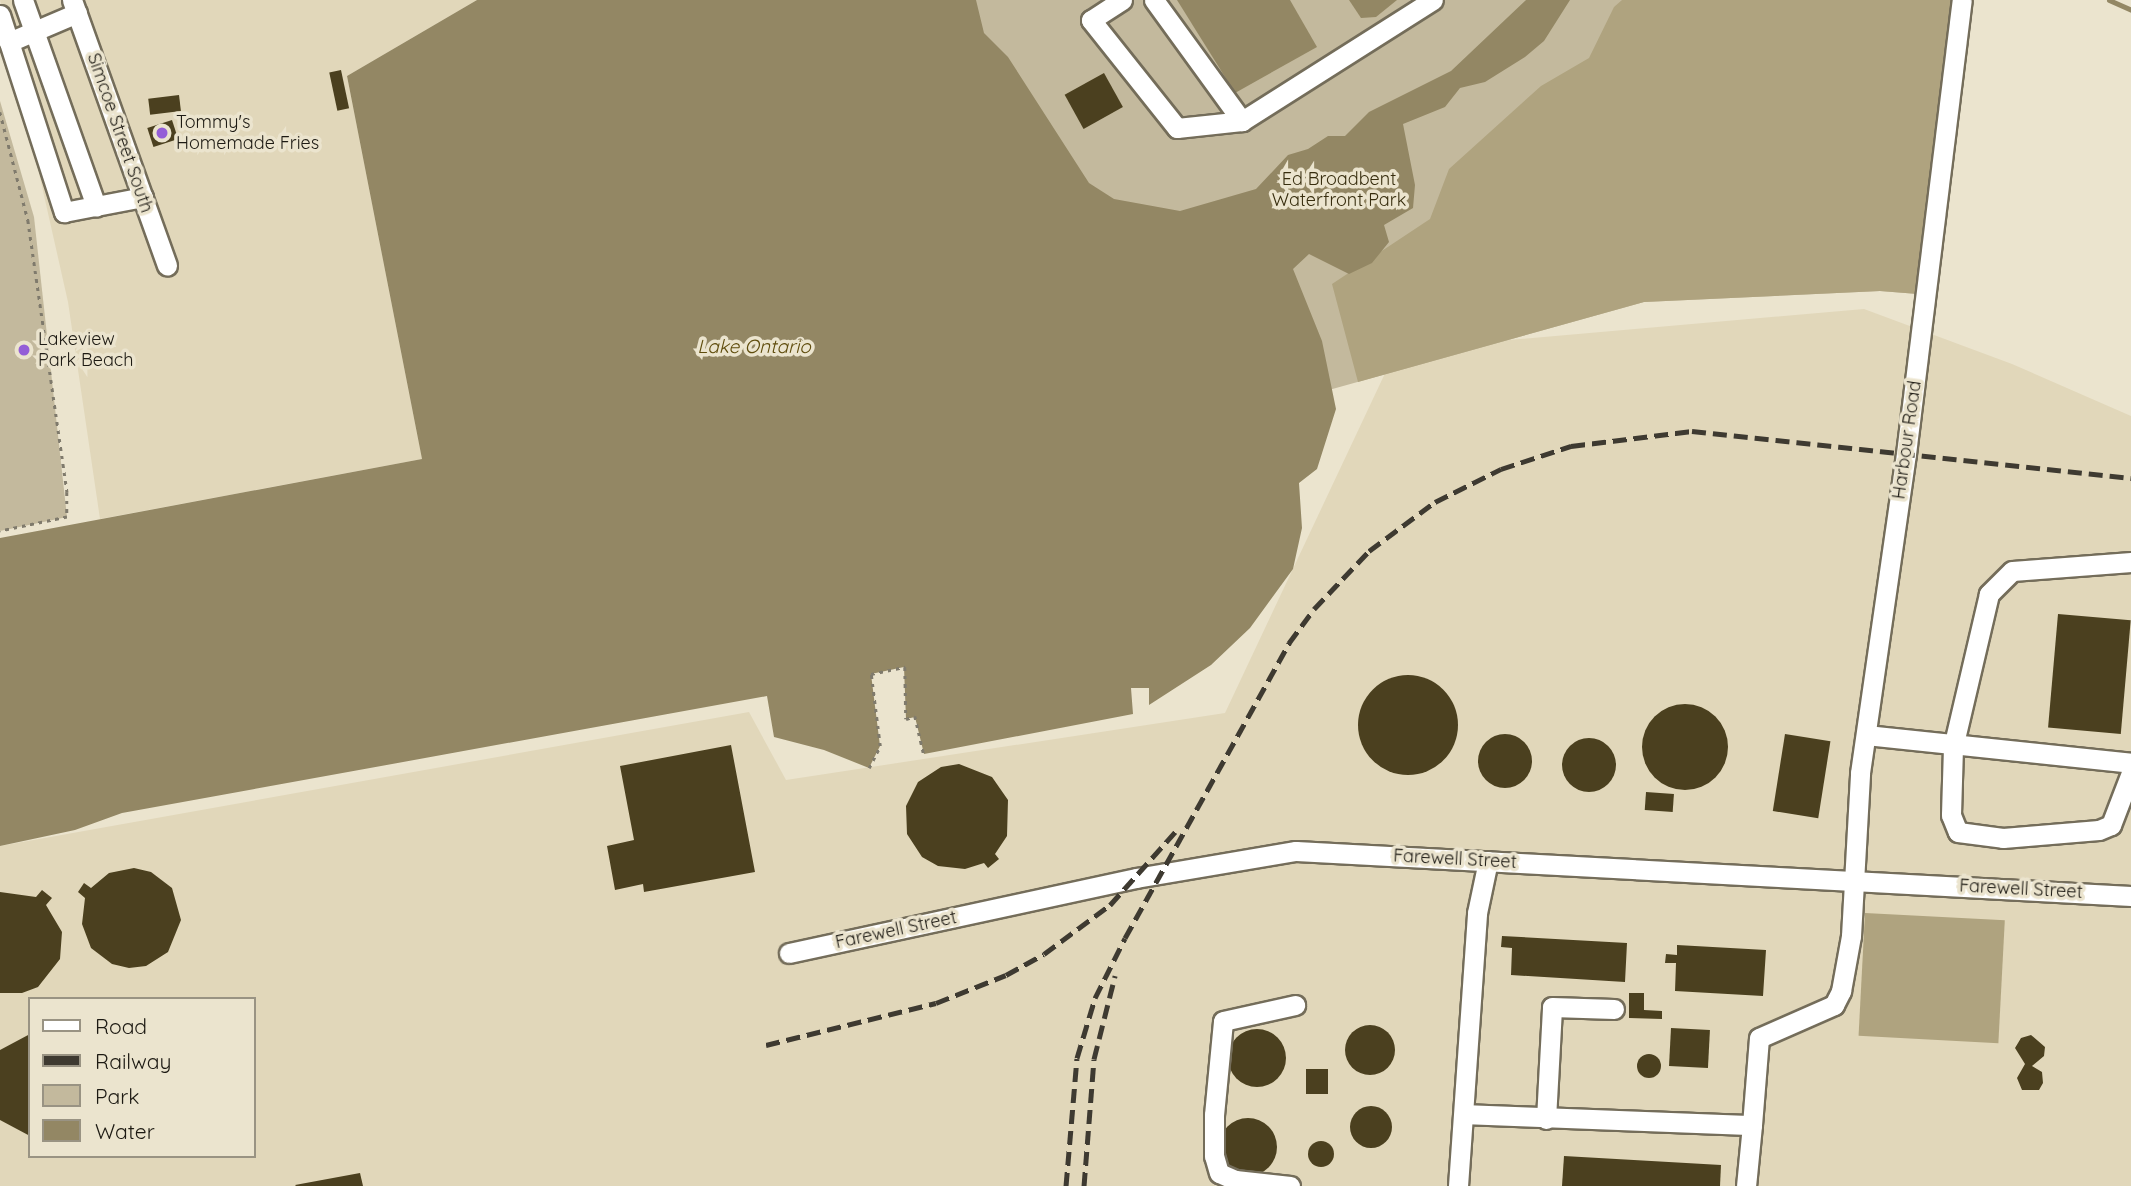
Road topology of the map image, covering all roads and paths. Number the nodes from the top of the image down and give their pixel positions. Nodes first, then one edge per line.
1 (23, 0) edge
2 (1122, 0) edge
3 (1154, 0) edge
4 (1433, 0) edge
5 (1962, 0) edge
6 (75, 7) edge
7 (0, 15) edge
8 (34, 31) junction
9 (9, 42) junction
10 (0, 112) edge
11 (1242, 121) junction
12 (143, 197) junction
13 (96, 206) junction
14 (167, 266) dead end
15 (0, 531) edge
16 (2131, 562) edge
17 (1866, 734) junction
18 (1953, 747) junction
19 (924, 754) dead end
20 (2131, 763) edge
21 (869, 768) dead end
22 (2131, 773) edge
23 (2127, 796) edge
24 (1488, 861) junction
25 (1852, 879) junction
26 (2131, 896) edge
27 (789, 953) dead end
28 (1295, 1005) dead end
29 (1614, 1009) dead end
30 (1465, 1114) junction
31 (1546, 1119) junction
32 (1752, 1125) junction
33 (1290, 1186) edge
34 (1458, 1186) edge
35 (1746, 1186) edge

1 - 8 street
2 - 11 street
3 - 11 street
4 - 11 street
5 - 17 street, Harbour Road
6 - 8 street
6 - 12 street, Simcoe Street South
7 - 9 street
8 - 9 street
8 - 13 street
9 - 13 street
10 - 15 path
12 - 13 street
12 - 14 street, Simcoe Street South
16 - 18 street
17 - 18 street
17 - 25 street, Harbour Road
18 - 20 street
18 - 23 street
19 - 21 path
22 - 23 street
24 - 25 street, Farewell Street
24 - 27 street, Farewell Street
24 - 30 street
25 - 26 street, Farewell Street
25 - 32 street, Harbour Road
28 - 33 street
29 - 31 street
30 - 31 street
30 - 34 street
31 - 32 street
32 - 35 street

